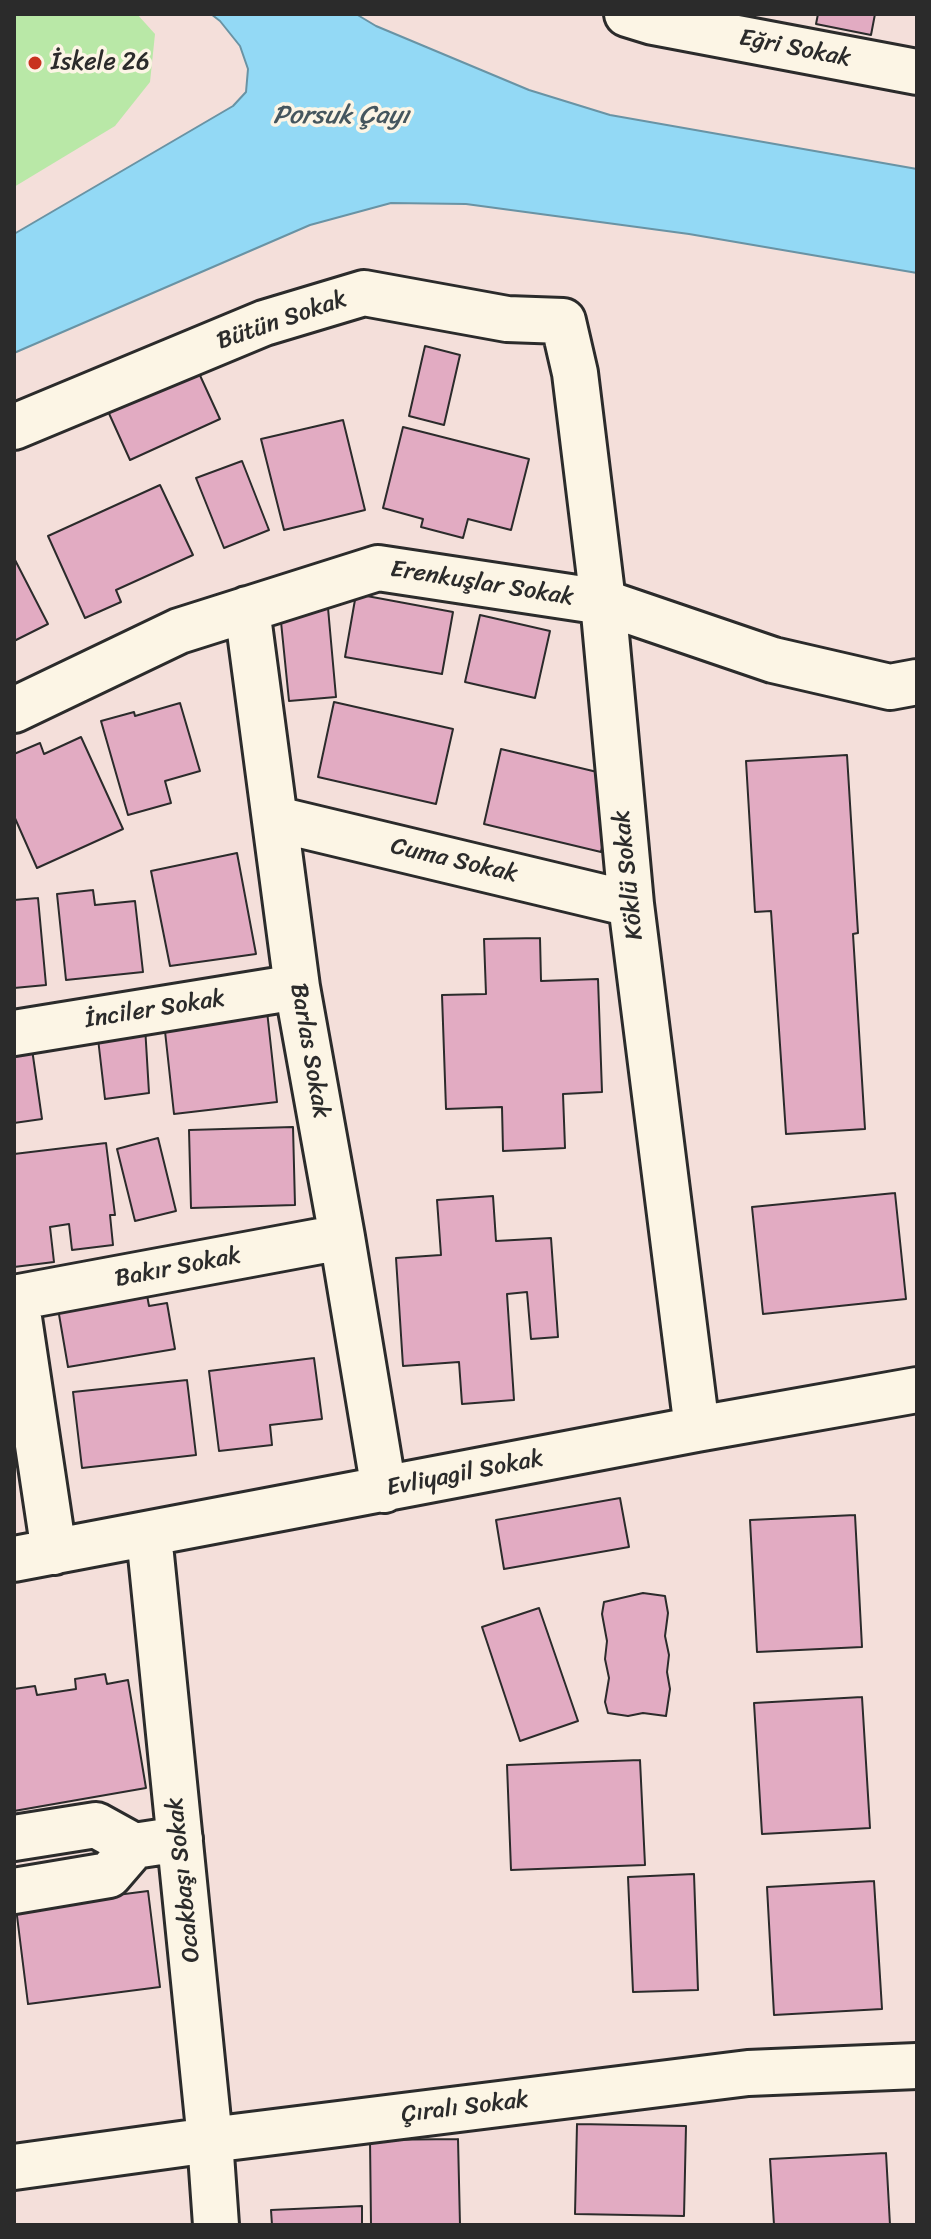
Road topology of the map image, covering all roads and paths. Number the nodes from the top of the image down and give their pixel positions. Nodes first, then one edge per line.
1 (644, 17) edge
2 (917, 72) edge
3 (563, 321) joint
4 (14, 427) edge
5 (603, 602) junction
6 (247, 609) junction
7 (917, 682) edge
8 (14, 710) edge
9 (276, 819) junction
10 (631, 904) junction
11 (297, 987) junction
12 (14, 1033) edge
13 (342, 1237) junction
14 (15, 1298) edge
15 (917, 1390) edge
16 (697, 1429) junction
17 (384, 1490) junction
18 (149, 1535) junction
19 (34, 1556) edge
20 (14, 1838) edge
21 (180, 1839) junction
22 (134, 1846) junction
23 (14, 1891) edge
24 (917, 2066) edge
25 (210, 2140) junction
26 (14, 2167) edge
27 (216, 2225) edge

1 - 2 street, Eğri Sokak
3 - 4 street, Bütün Sokak
3 - 5 street, Köklü Sokak
5 - 6 street, Erenkuşlar Sokak
5 - 7 street, Erenkuşlar Sokak
5 - 10 street, Köklü Sokak
6 - 8 street, Erenkuşlar Sokak
6 - 9 street, Barlas Sokak
9 - 10 street, Cuma Sokak
9 - 11 street, Barlas Sokak
10 - 16 street, Köklü Sokak
11 - 12 street, İnciler Sokak
11 - 13 street, Barlas Sokak
13 - 14 street, Bakır Sokak
13 - 17 street, Barlas Sokak
14 - 19 street
15 - 16 street, Evliyagil Sokak
16 - 17 street, Evliyagil Sokak
17 - 18 street, Evliyagil Sokak
18 - 19 street, Evliyagil Sokak
18 - 21 street, Ocakbaşı Sokak
20 - 22 street
21 - 22 street
21 - 25 street, Ocakbaşı Sokak
22 - 23 street
24 - 25 street, Çıralı Sokak
25 - 26 street, Çıralı Sokak
25 - 27 street, Ocakbaşı Sokak

